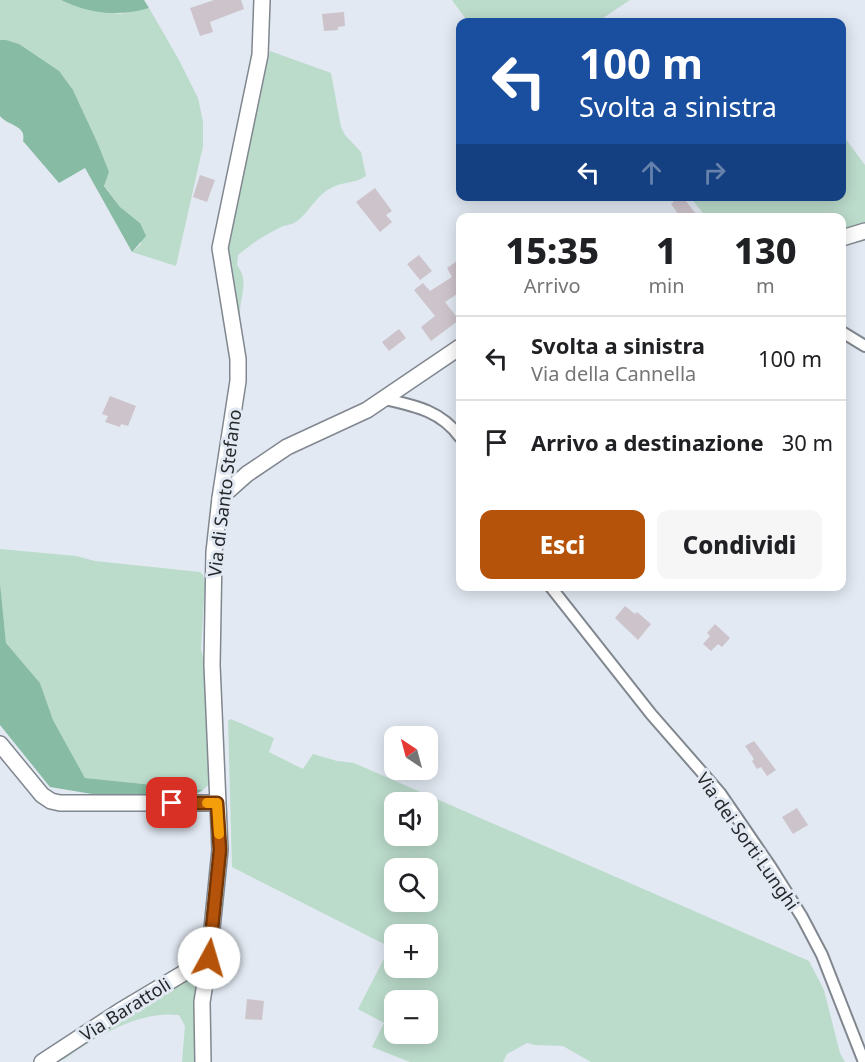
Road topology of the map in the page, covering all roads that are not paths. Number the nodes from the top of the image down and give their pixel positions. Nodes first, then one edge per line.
1 (262, 0) edge
2 (865, 231) edge
3 (846, 237) edge
4 (846, 334) edge
5 (865, 346) edge
6 (456, 350) edge
7 (385, 399) junction
8 (456, 432) edge
9 (220, 498) junction
10 (554, 591) edge
11 (0, 744) edge
12 (217, 803) junction
13 (209, 958) junction
14 (42, 1062) edge
15 (203, 1062) edge
16 (864, 1062) edge

1 - 9 street, Via di Santo Stefano
2 - 3 street
4 - 5 street
6 - 7 street
7 - 8 street
7 - 9 street
9 - 12 street, Via di Santo Stefano
10 - 16 street, Via dei Sorti Lunghi
11 - 12 street
12 - 13 street, Via di Santo Stefano
13 - 14 street, Via Barattoli
13 - 15 street, Via di Santo Stefano

